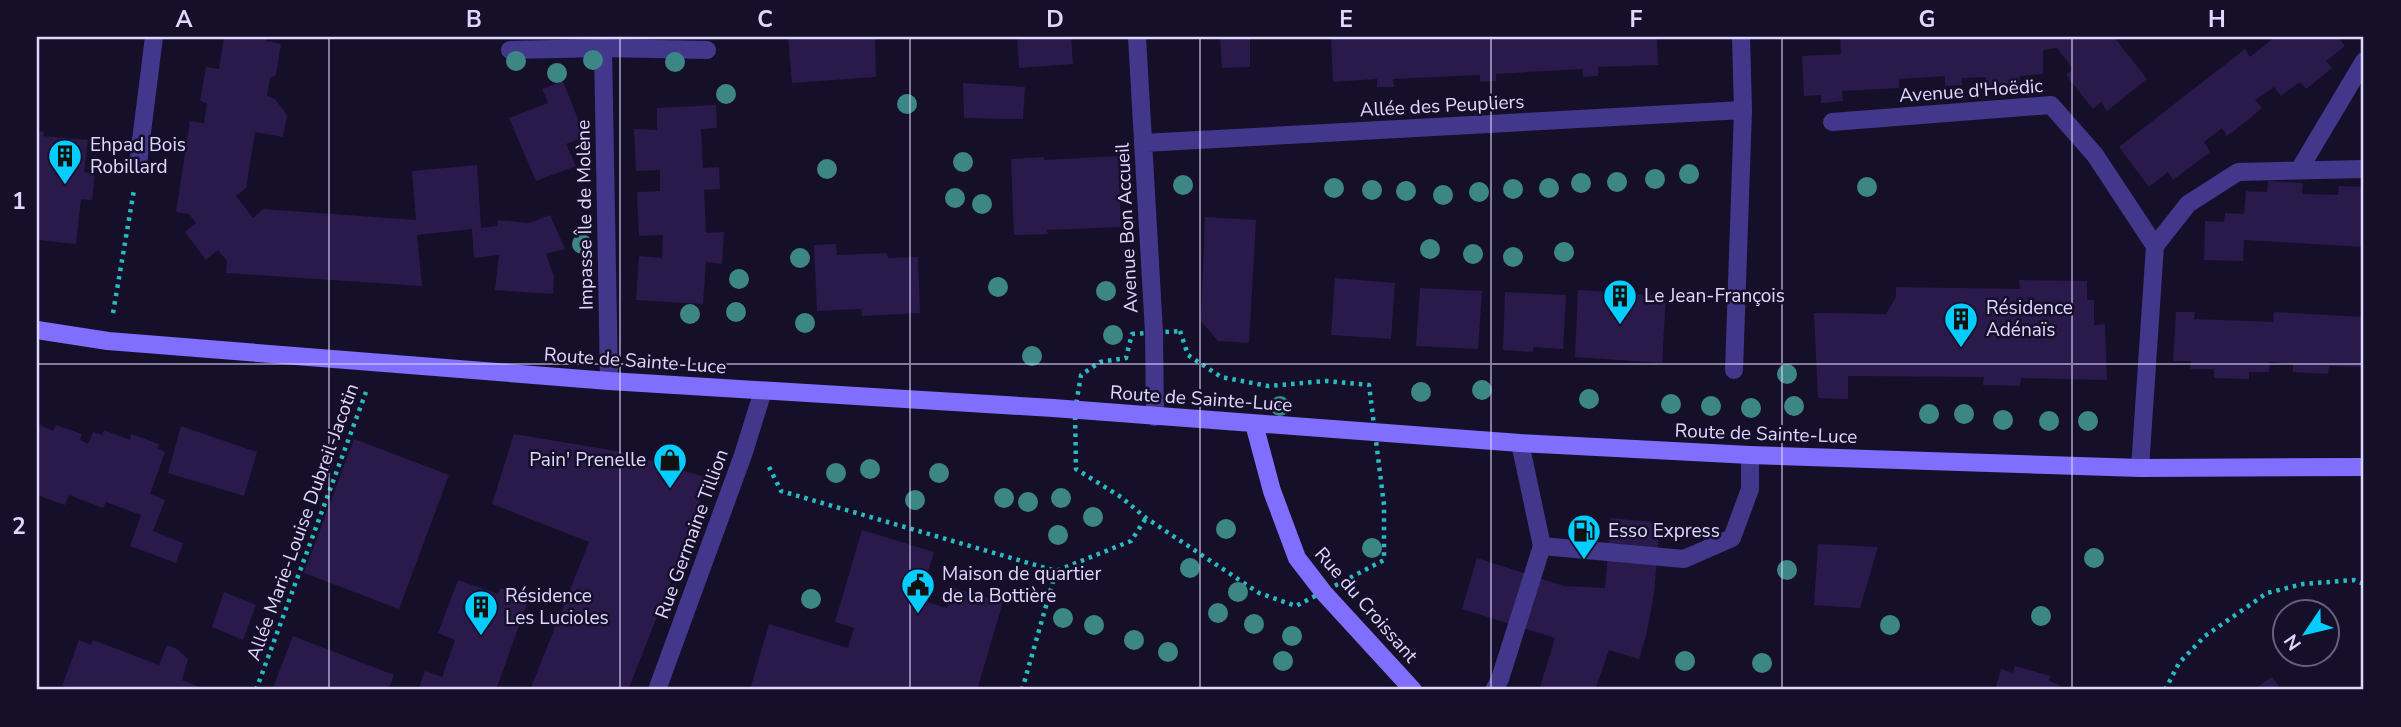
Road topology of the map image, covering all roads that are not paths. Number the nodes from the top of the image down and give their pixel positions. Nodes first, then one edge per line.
1 (154, 37) edge
2 (1137, 37) edge
3 (1741, 37) edge
4 (603, 48) junction
5 (510, 50) dead end
6 (707, 50) dead end
7 (2364, 61) edge
8 (1743, 110) junction
9 (1832, 122) dead end
10 (1143, 143) junction
11 (138, 164) road end
12 (2364, 169) edge
13 (2299, 170) junction
14 (2155, 246) junction
15 (37, 330) edge
16 (1734, 370) dead end
17 (609, 381) junction
18 (763, 391) junction
19 (1155, 417) junction
20 (1254, 424) junction
21 (1520, 443) junction
22 (1750, 455) junction
23 (2364, 467) edge
24 (2140, 468) junction
25 (1542, 546) junction
26 (657, 690) edge
27 (1413, 690) edge
28 (1494, 690) edge

1 - 11 street
2 - 10 street, Avenue Bon Accueil
3 - 8 street
4 - 5 street
4 - 6 street
4 - 17 street, Impasse Île de Molène
7 - 13 street
8 - 10 street, Allée des Peupliers
8 - 16 street
9 - 14 street, Avenue d'Hoëdic
10 - 19 street, Avenue Bon Accueil
12 - 13 street
13 - 14 street
14 - 24 street
15 - 17 street, Route de Sainte-Luce
17 - 18 street, Route de Sainte-Luce
18 - 19 street, Route de Sainte-Luce
18 - 26 street, Rue Germaine Tillion
19 - 20 street, Route de Sainte-Luce
20 - 21 street, Route de Sainte-Luce
20 - 27 street, Rue du Croissant
21 - 22 street, Route de Sainte-Luce
21 - 25 street
22 - 24 street, Route de Sainte-Luce
22 - 25 street
23 - 24 street, Route de Sainte-Luce
25 - 28 street

